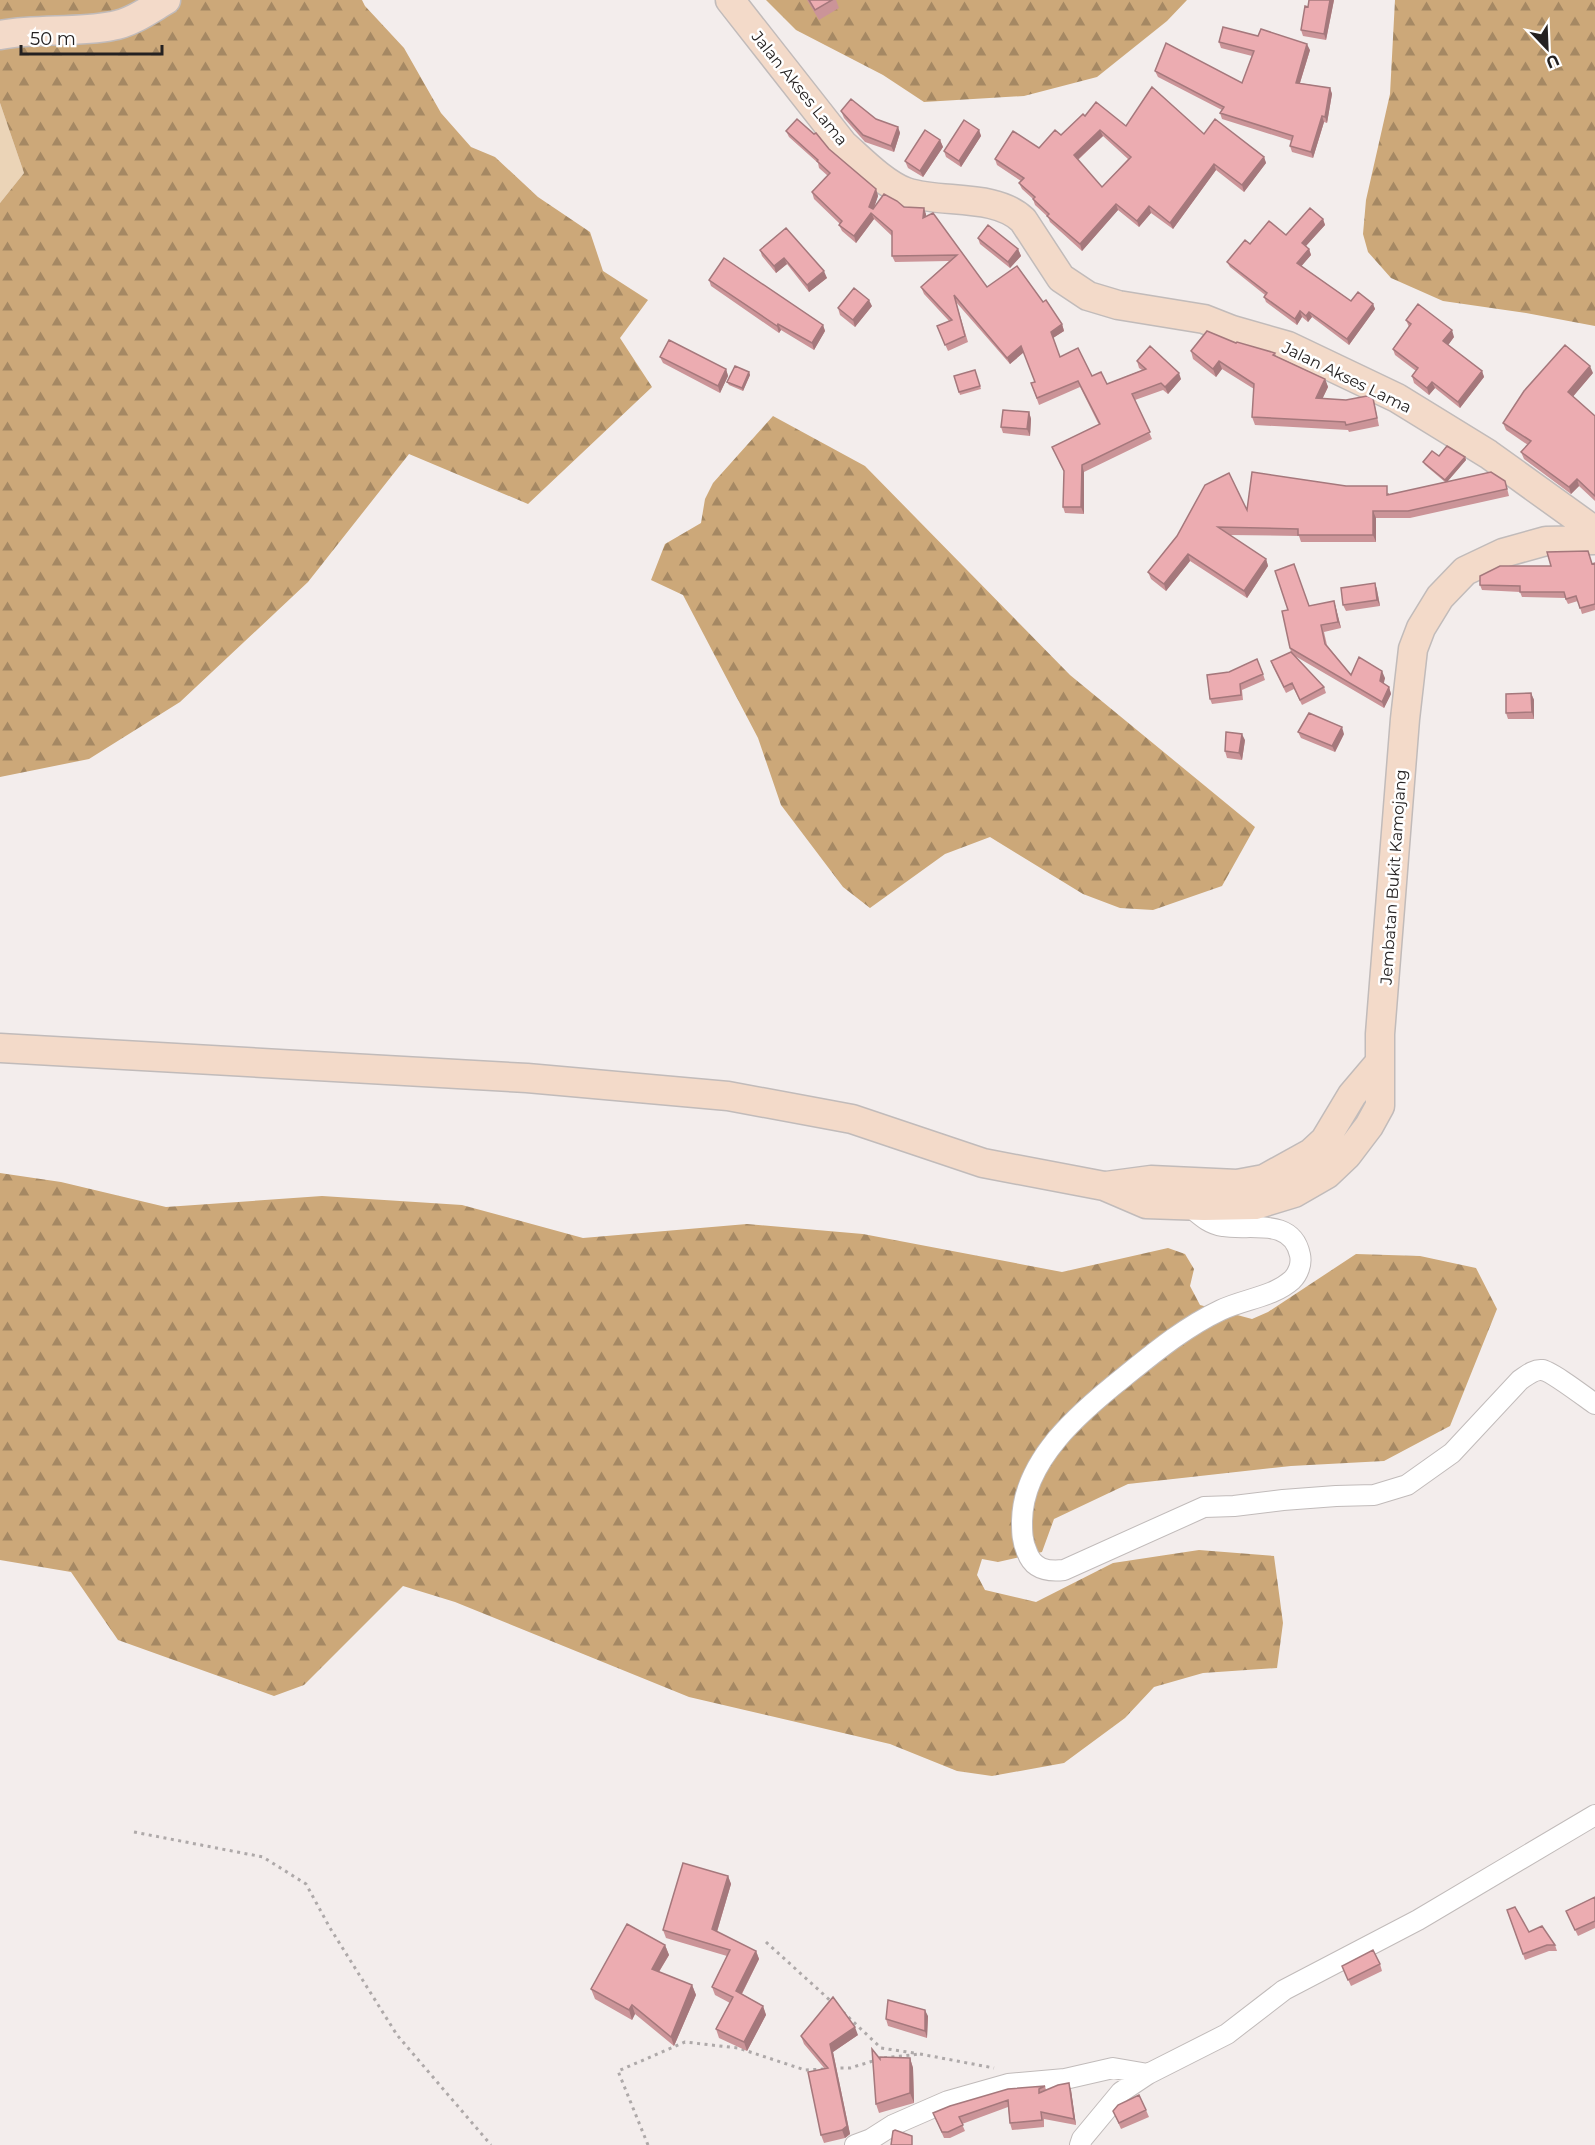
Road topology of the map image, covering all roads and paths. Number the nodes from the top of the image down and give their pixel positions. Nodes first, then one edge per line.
1 (166, 0) edge
2 (730, 0) edge
3 (0, 35) edge
4 (1595, 531) edge
5 (1595, 540) edge
6 (0, 1048) edge
7 (1380, 1048) junction
8 (1104, 1186) junction
9 (1188, 1205) junction
10 (1595, 1404) edge
11 (1595, 1815) edge
12 (134, 1832) dead end
13 (766, 1942) dead end
14 (836, 2006) edge
15 (841, 2011) edge
16 (920, 2055) junction
17 (1000, 2068) dead end
18 (1149, 2074) junction
19 (491, 2145) edge
20 (648, 2145) edge
21 (855, 2145) edge
22 (1080, 2145) edge

1 - 3 main road
2 - 4 main road, Jalan Akses Lama
5 - 7 main road, Jembatan Bukit Kamojang
6 - 8 main road
7 - 8 main road
7 - 9 main road, Jembatan Bukit Kamojang
8 - 9 main road, Jembatan Bukit Kamojang
9 - 10 street
11 - 18 street
12 - 19 path
13 - 14 path
15 - 16 path
16 - 17 path
16 - 20 path
18 - 21 street
18 - 22 street

